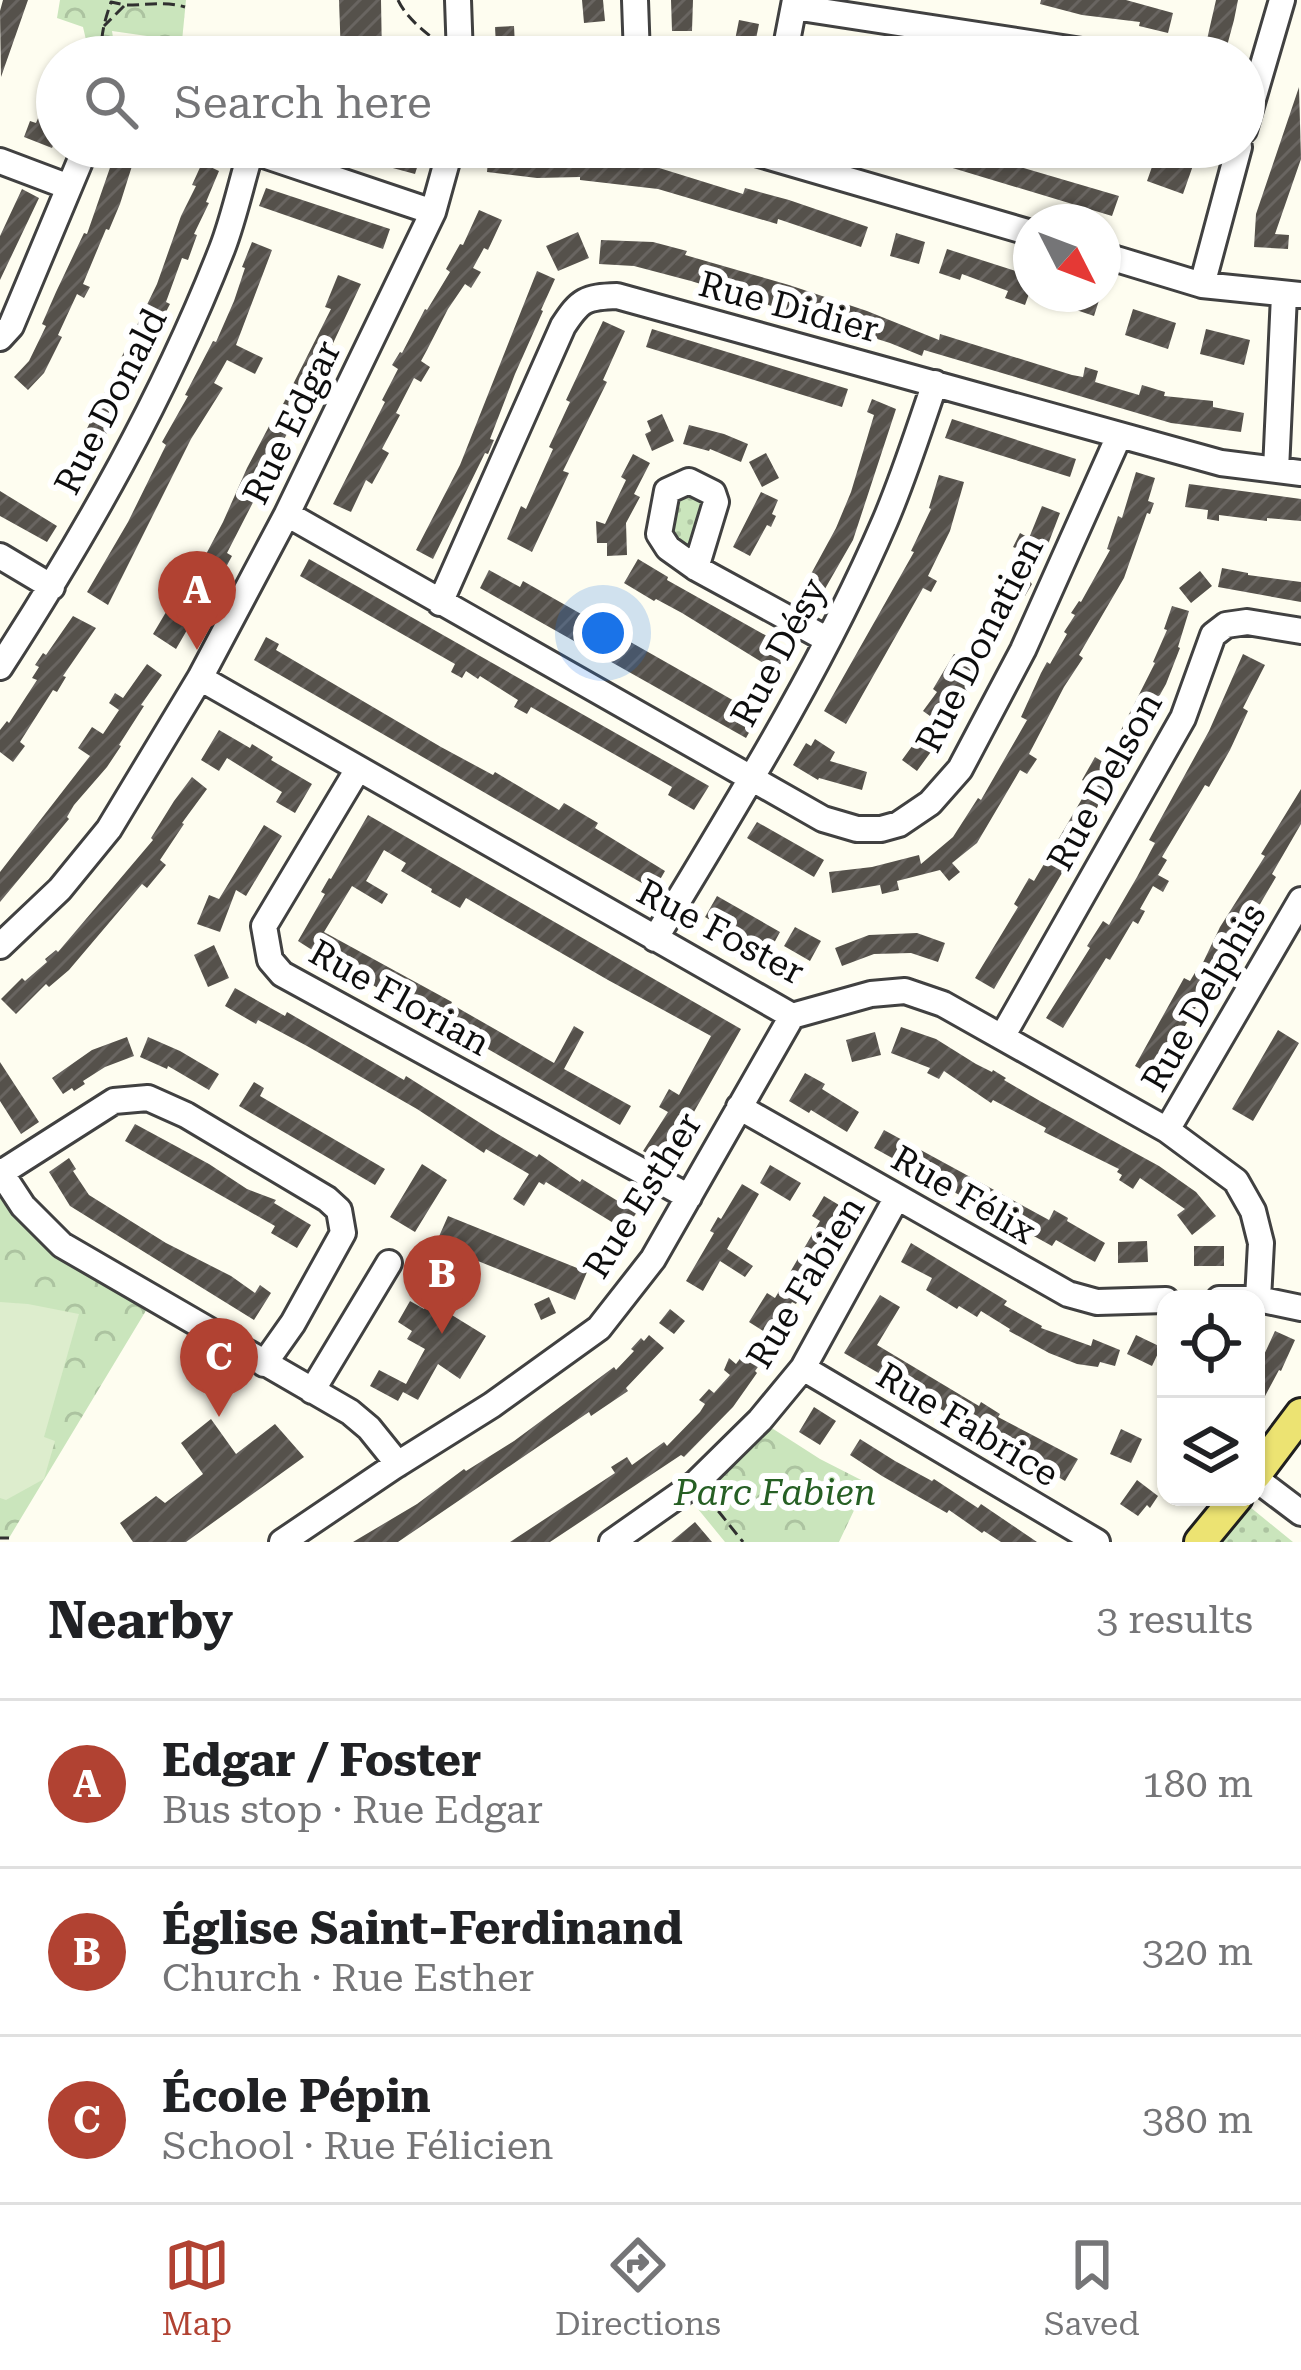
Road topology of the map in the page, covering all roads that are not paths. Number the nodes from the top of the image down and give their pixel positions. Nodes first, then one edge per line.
1 (458, 0) edge
2 (634, 0) edge
3 (1282, 0) edge
4 (795, 4) edge
5 (459, 36) edge
6 (636, 36) edge
7 (788, 36) edge
8 (991, 36) edge
9 (1265, 49) edge
10 (0, 161) edge
11 (77, 168) edge
12 (241, 168) edge
13 (302, 168) edge
14 (446, 168) edge
15 (812, 168) edge
16 (1233, 168) edge
17 (69, 187) junction
18 (434, 212) junction
19 (1013, 228) edge
20 (1121, 260) edge
21 (1202, 285) junction
22 (1293, 295) edge
23 (0, 338) edge
24 (935, 383) junction
25 (1119, 436) junction
26 (1289, 471) edge
27 (287, 514) junction
28 (0, 556) edge
29 (696, 568) dead end
30 (52, 587) junction
31 (440, 603) junction
32 (1301, 631) edge
33 (827, 640) junction
34 (0, 667) edge
35 (200, 678) junction
36 (358, 769) junction
37 (752, 778) junction
38 (1301, 900) edge
39 (655, 939) junction
40 (0, 946) edge
41 (792, 1016) junction
42 (1002, 1037) junction
43 (739, 1107) junction
44 (1167, 1130) junction
45 (1, 1172) edge
46 (689, 1197) junction
47 (896, 1197) junction
48 (389, 1263) dead end
49 (1258, 1290) edge
50 (1157, 1300) edge
51 (1265, 1301) edge
52 (1301, 1309) edge
53 (264, 1364) junction
54 (803, 1368) junction
55 (312, 1391) junction
56 (1301, 1414) edge
57 (398, 1464) junction
58 (1265, 1464) edge
59 (1265, 1483) edge
60 (1230, 1506) edge
61 (1301, 1513) edge
62 (282, 1542) edge
63 (612, 1542) edge
64 (1096, 1542) edge
65 (1200, 1542) edge

1 - 5 street
2 - 6 street
3 - 9 street
4 - 7 street
4 - 8 street
10 - 17 street
11 - 17 street
12 - 30 street, Rue Donald
13 - 18 street
14 - 18 street, Rue Edgar
15 - 19 street
16 - 21 street
17 - 23 street
18 - 27 street, Rue Edgar
20 - 21 street
21 - 22 street
22 - 26 street
24 - 25 street, Rue Didier
24 - 31 street, Rue Didier
24 - 33 street, Rue Désy
25 - 26 street, Rue Didier
25 - 37 street, Rue Donatien
27 - 31 street, Rue Donatien
27 - 35 street, Rue Edgar
28 - 30 street
29 - 33 street
30 - 34 street, Rue Donald
31 - 37 street, Rue Donatien
32 - 42 street, Rue Delson
33 - 37 street, Rue Désy
35 - 36 street, Rue Foster
35 - 40 street, Rue Edgar
36 - 39 street, Rue Foster
36 - 46 street, Rue Florian
37 - 39 street, Rue Désy
38 - 44 street, Rue Delphis
39 - 41 street, Rue Foster
41 - 42 street, Rue Foster
41 - 43 street, Rue Esther
42 - 44 street, Rue Foster
43 - 46 street, Rue Esther
43 - 47 street, Rue Félix
44 - 49 street, Rue Foster
45 - 53 street
45 - 53 street
46 - 57 street, Rue Esther
47 - 50 street, Rue Félix
47 - 54 street, Rue Fabien
48 - 55 street
51 - 52 street
53 - 55 street
54 - 63 street, Rue Fabien
54 - 64 street, Rue Fabrice
55 - 57 street
56 - 58 main road
57 - 62 street, Rue Esther
59 - 61 street
60 - 65 main road

